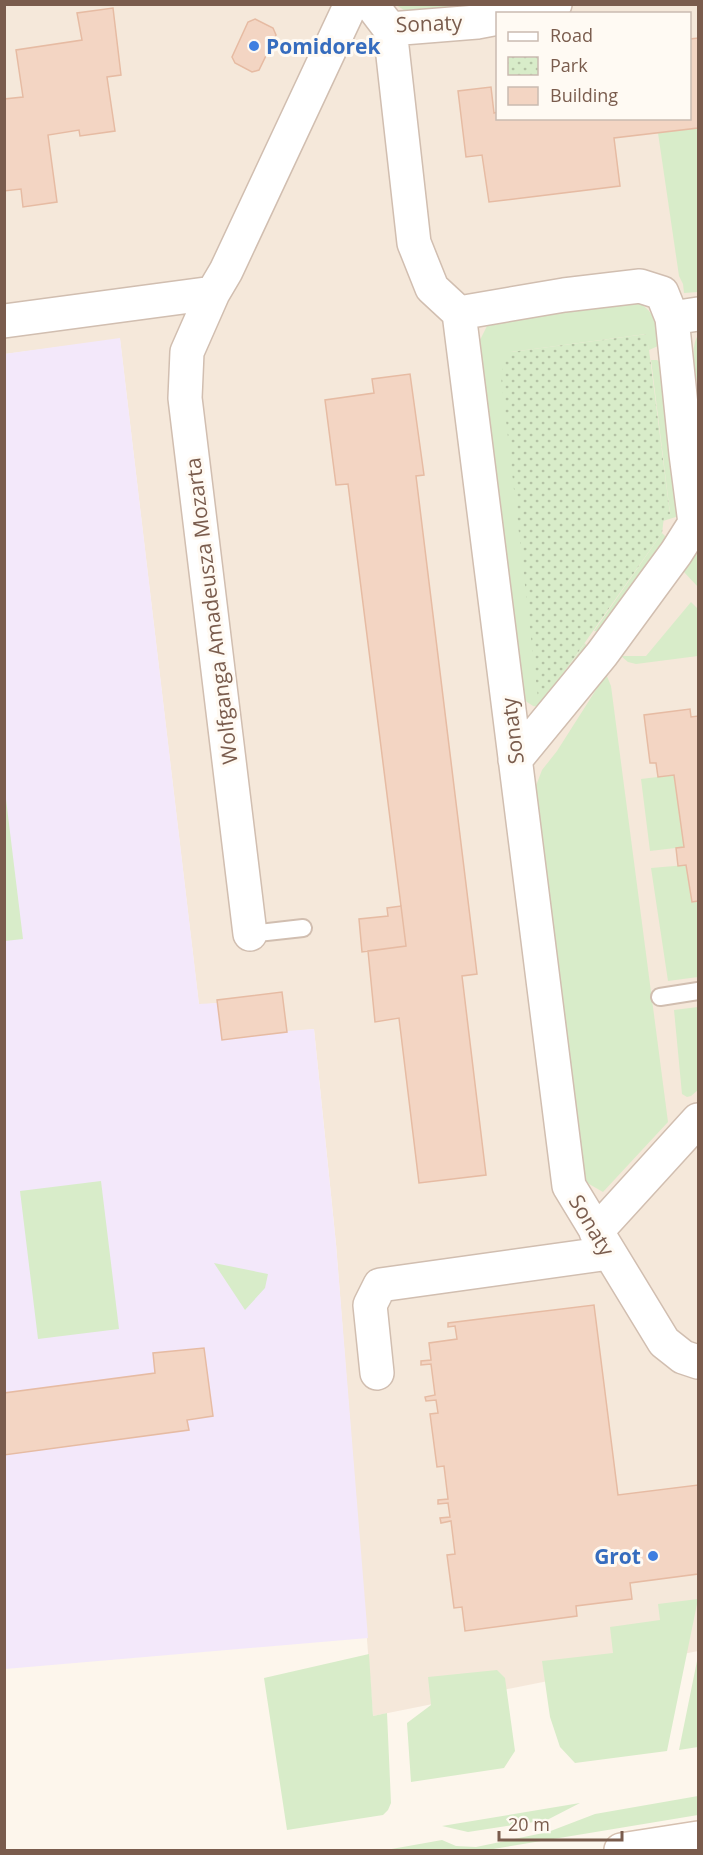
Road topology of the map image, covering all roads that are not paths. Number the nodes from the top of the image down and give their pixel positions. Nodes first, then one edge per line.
1 (351, 4) edge
2 (555, 4) edge
3 (529, 12) edge
4 (380, 17) edge
5 (496, 18) edge
6 (213, 294) junction
7 (459, 313) junction
8 (685, 316) edge
9 (4, 321) edge
10 (515, 760) junction
11 (303, 928) dead end
12 (250, 934) joint
13 (699, 992) edge
14 (660, 997) dead end
15 (699, 1120) edge
16 (603, 1242) junction
17 (699, 1362) edge
18 (377, 1373) dead end
19 (699, 1838) edge
20 (621, 1851) edge

1 - 6 street, Wolfganga Amadeusza Mozarta
2 - 3 street
4 - 5 street, Sonaty
4 - 7 street
6 - 9 street
6 - 12 street, Wolfganga Amadeusza Mozarta
7 - 8 street
7 - 10 street, Sonaty
8 - 10 street
10 - 16 street, Sonaty
11 - 12 lane
13 - 14 lane
15 - 16 street
16 - 17 street, Sonaty
16 - 18 street
19 - 20 street

